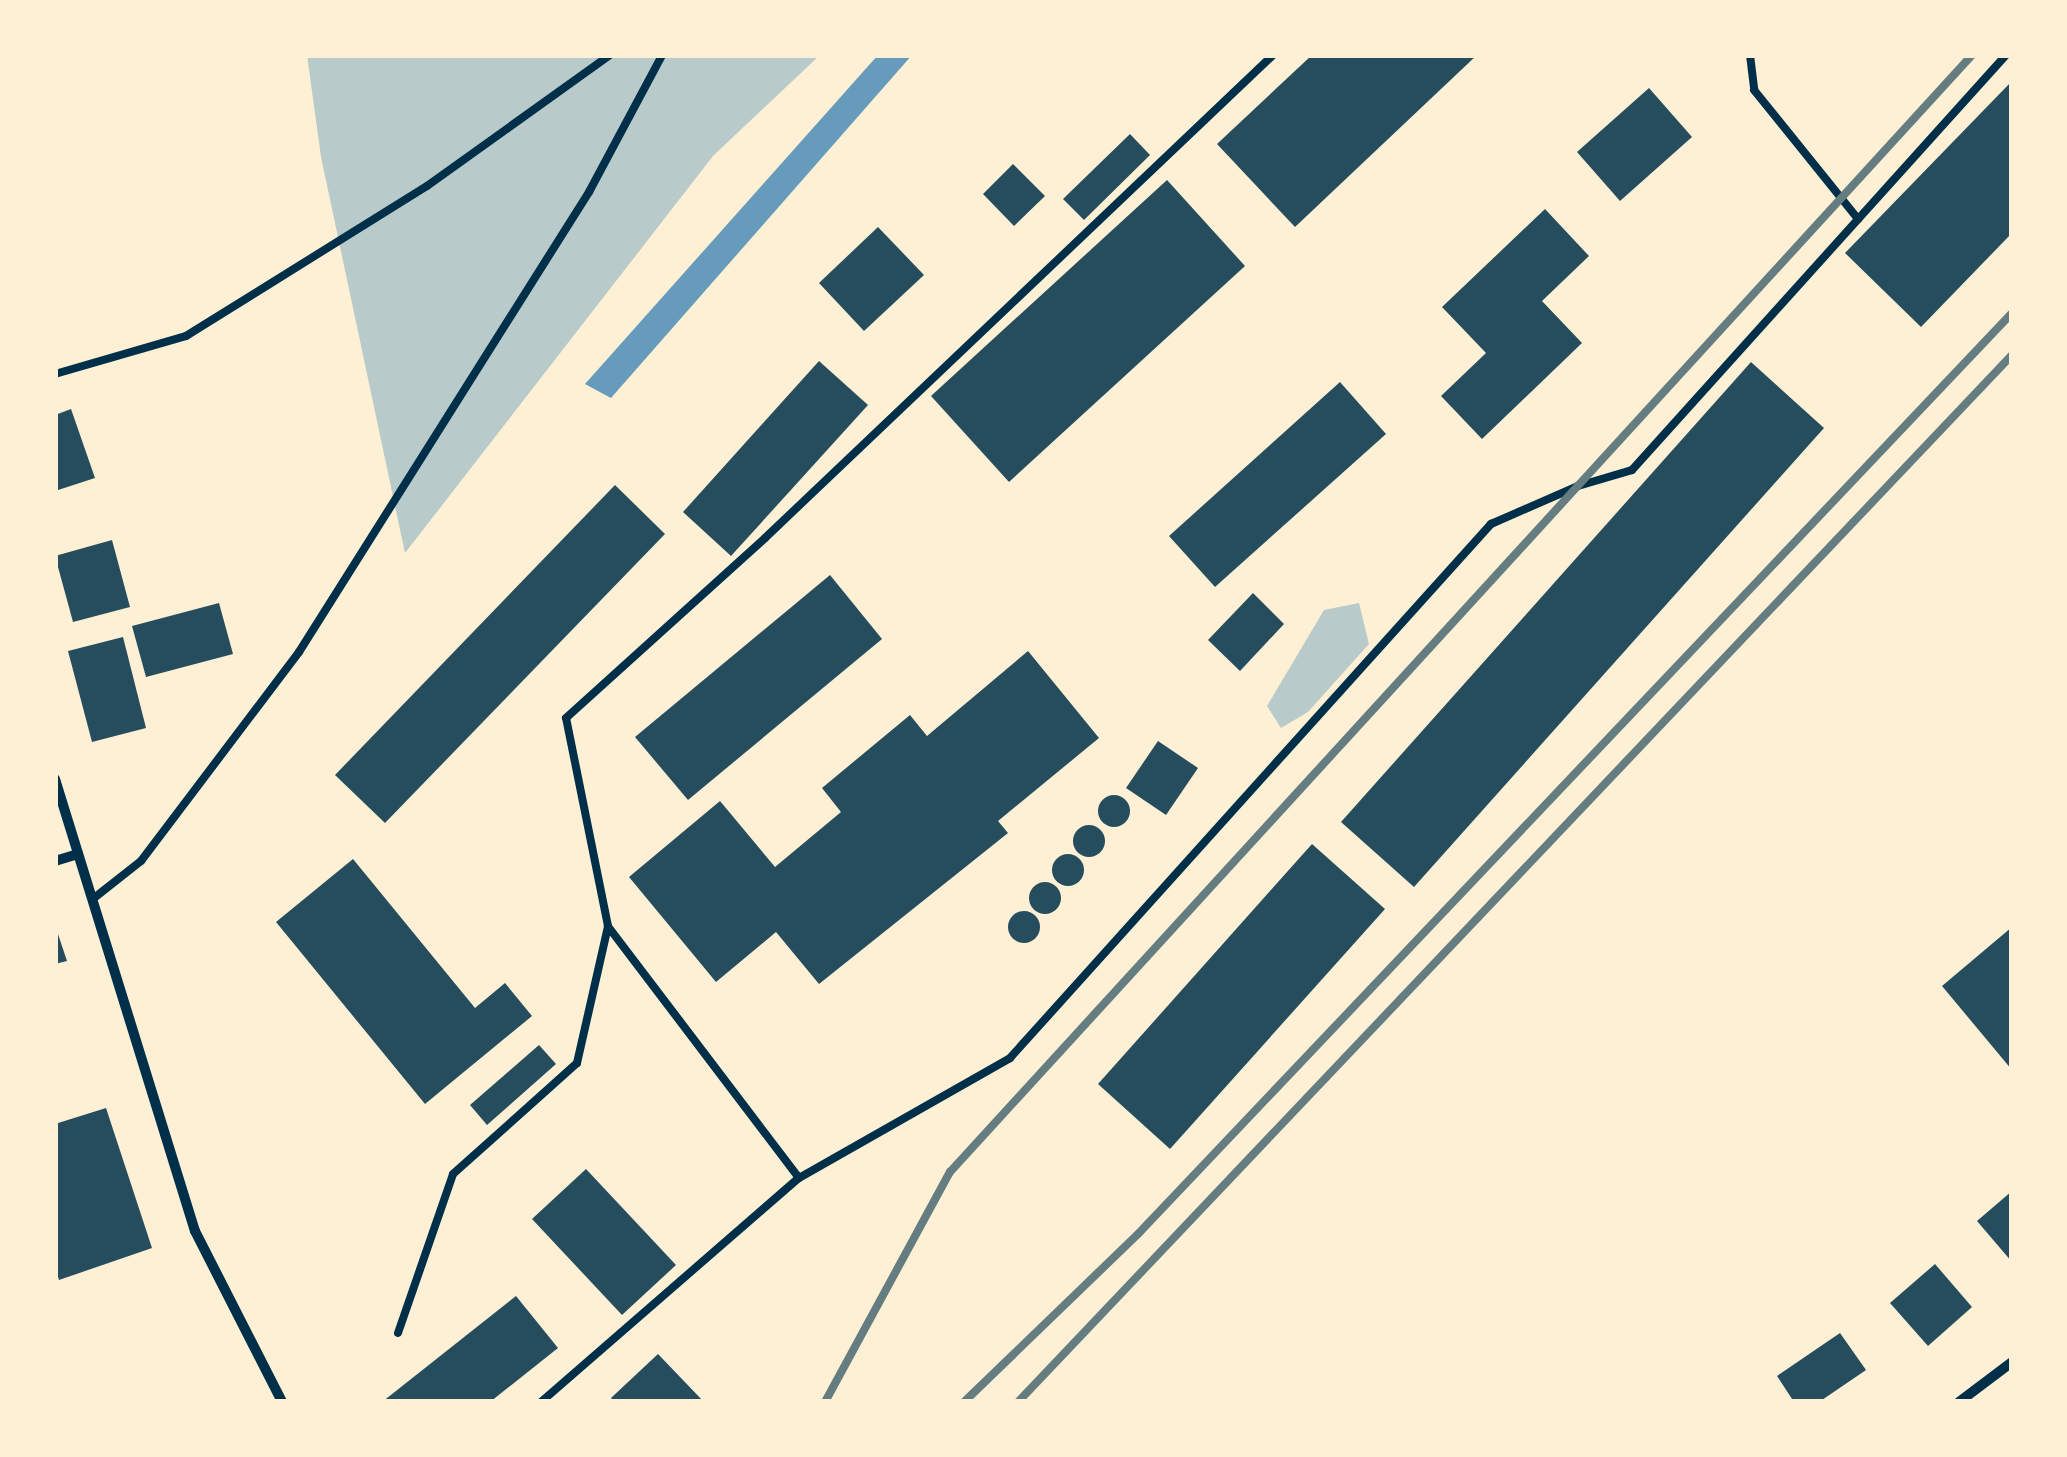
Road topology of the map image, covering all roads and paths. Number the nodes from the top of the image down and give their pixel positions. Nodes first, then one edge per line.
1 (610, 55) edge
2 (662, 55) edge
3 (1272, 55) edge
4 (1750, 55) edge
5 (2006, 55) edge
6 (1858, 219) junction
7 (55, 374) edge
8 (55, 779) edge
9 (78, 854) junction
10 (55, 861) edge
11 (94, 898) junction
12 (608, 926) junction
13 (799, 1178) junction
14 (398, 1333) dead end
15 (2012, 1362) edge
16 (282, 1402) edge
17 (541, 1402) edge
18 (1959, 1402) edge

1 - 7 lane
2 - 11 lane
3 - 12 lane
4 - 6 lane
5 - 6 lane
6 - 13 lane
8 - 9 street
9 - 10 street
9 - 11 street
11 - 16 street
12 - 13 lane
12 - 14 lane
13 - 17 lane
15 - 18 street

